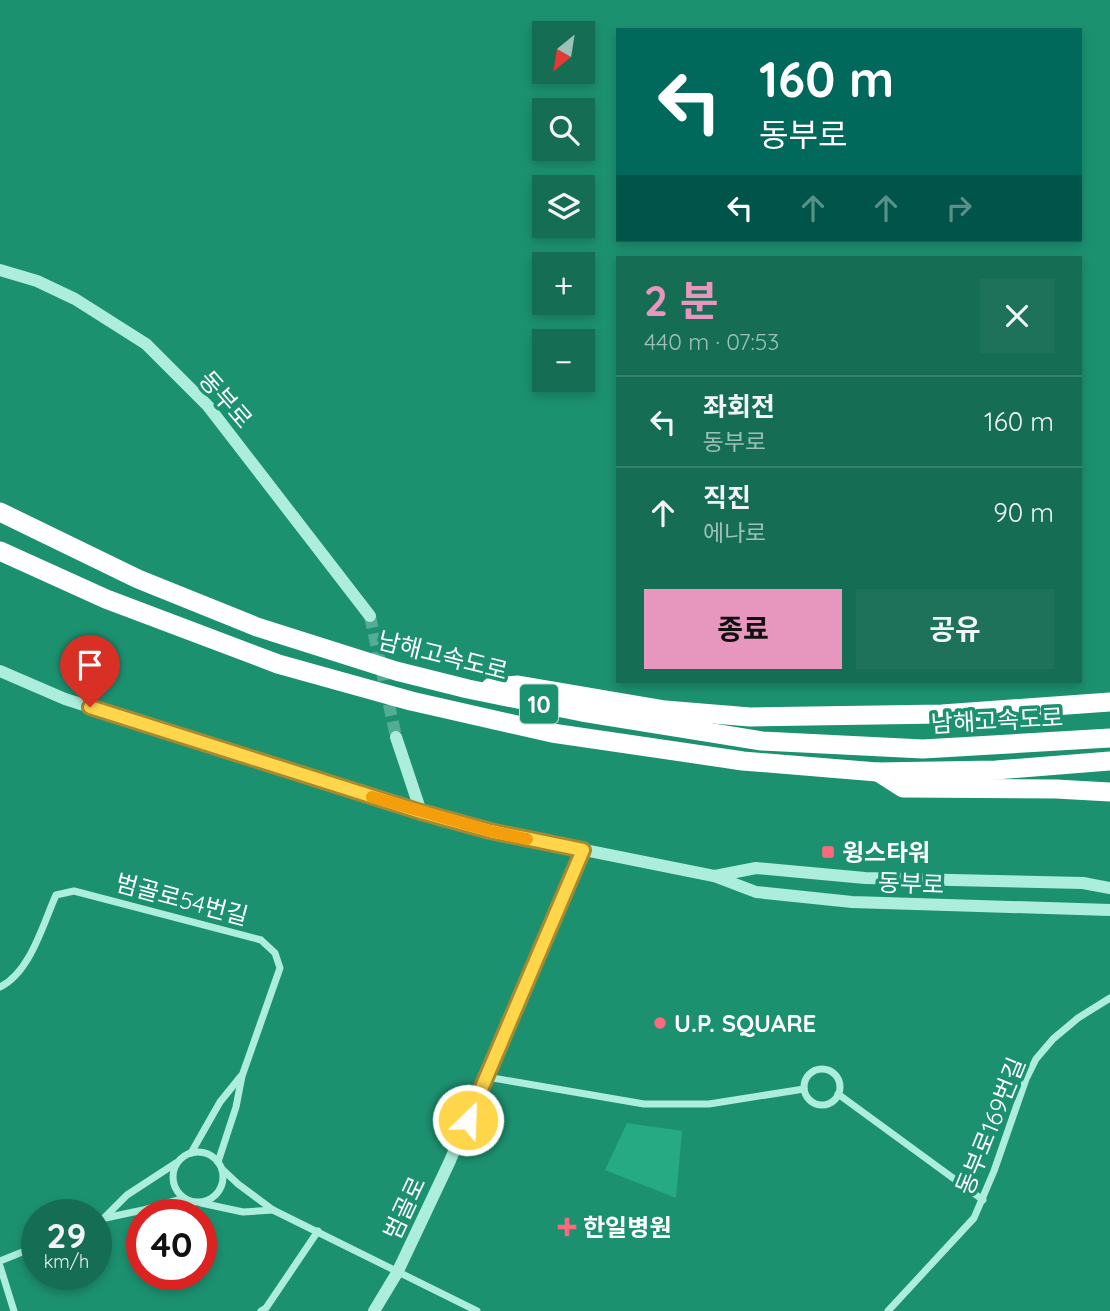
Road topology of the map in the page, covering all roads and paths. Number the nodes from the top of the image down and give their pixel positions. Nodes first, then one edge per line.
1 (0, 270) edge
2 (0, 512) edge
3 (0, 551) edge
4 (370, 616) tunnel mouth
5 (0, 671) edge
6 (468, 689) junction
7 (1110, 702) edge
8 (396, 737) tunnel mouth
9 (1110, 738) edge
10 (1110, 761) edge
11 (877, 772) junction
12 (1110, 792) edge
13 (421, 812) junction
14 (583, 850) junction
15 (714, 876) junction
16 (1110, 888) edge
17 (1110, 910) edge
18 (0, 987) edge
19 (1110, 998) edge
20 (242, 1076) junction
21 (487, 1077) junction
22 (804, 1089) junction
23 (838, 1094) junction
24 (191, 1153) junction
25 (178, 1162) junction
26 (220, 1165) junction
27 (184, 1198) junction
28 (188, 1199) edge
29 (210, 1199) edge
30 (983, 1200) junction
31 (217, 1206) edge
32 (112, 1210) edge
33 (273, 1210) junction
34 (112, 1216) edge
35 (318, 1231) junction
36 (21, 1254) edge
37 (0, 1264) edge
38 (397, 1273) junction
39 (14, 1311) edge
40 (261, 1311) edge
41 (374, 1311) edge
42 (477, 1311) edge
43 (888, 1311) edge

1 - 4 street, 동부로
2 - 6 highway, 남해고속도로 / 10
3 - 11 highway, 남해고속도로 / 10
5 - 13 street, 동부로
6 - 7 highway
6 - 9 highway, 남해고속도로 / 10
8 - 13 street
10 - 11 highway, 남해고속도로 / 10
11 - 12 highway
13 - 14 street, 동부로
14 - 15 street, 동부로
14 - 21 street, 범골로
15 - 16 street, 동부로
15 - 17 street, 동부로
18 - 20 street, 범골로54번길
19 - 30 street, 동부로169번길
20 - 24 street
20 - 26 street
21 - 22 street
21 - 38 street, 범골로
22 - 23 street
22 - 23 street
23 - 30 street
24 - 25 street
24 - 26 street
25 - 27 street
25 - 32 street
26 - 29 street
26 - 33 street
27 - 28 street
27 - 34 street
30 - 43 street, 동부로169번길
31 - 33 street
33 - 35 street
35 - 38 street
35 - 40 street
36 - 37 street
37 - 39 street
38 - 41 street, 범골로
38 - 42 street

